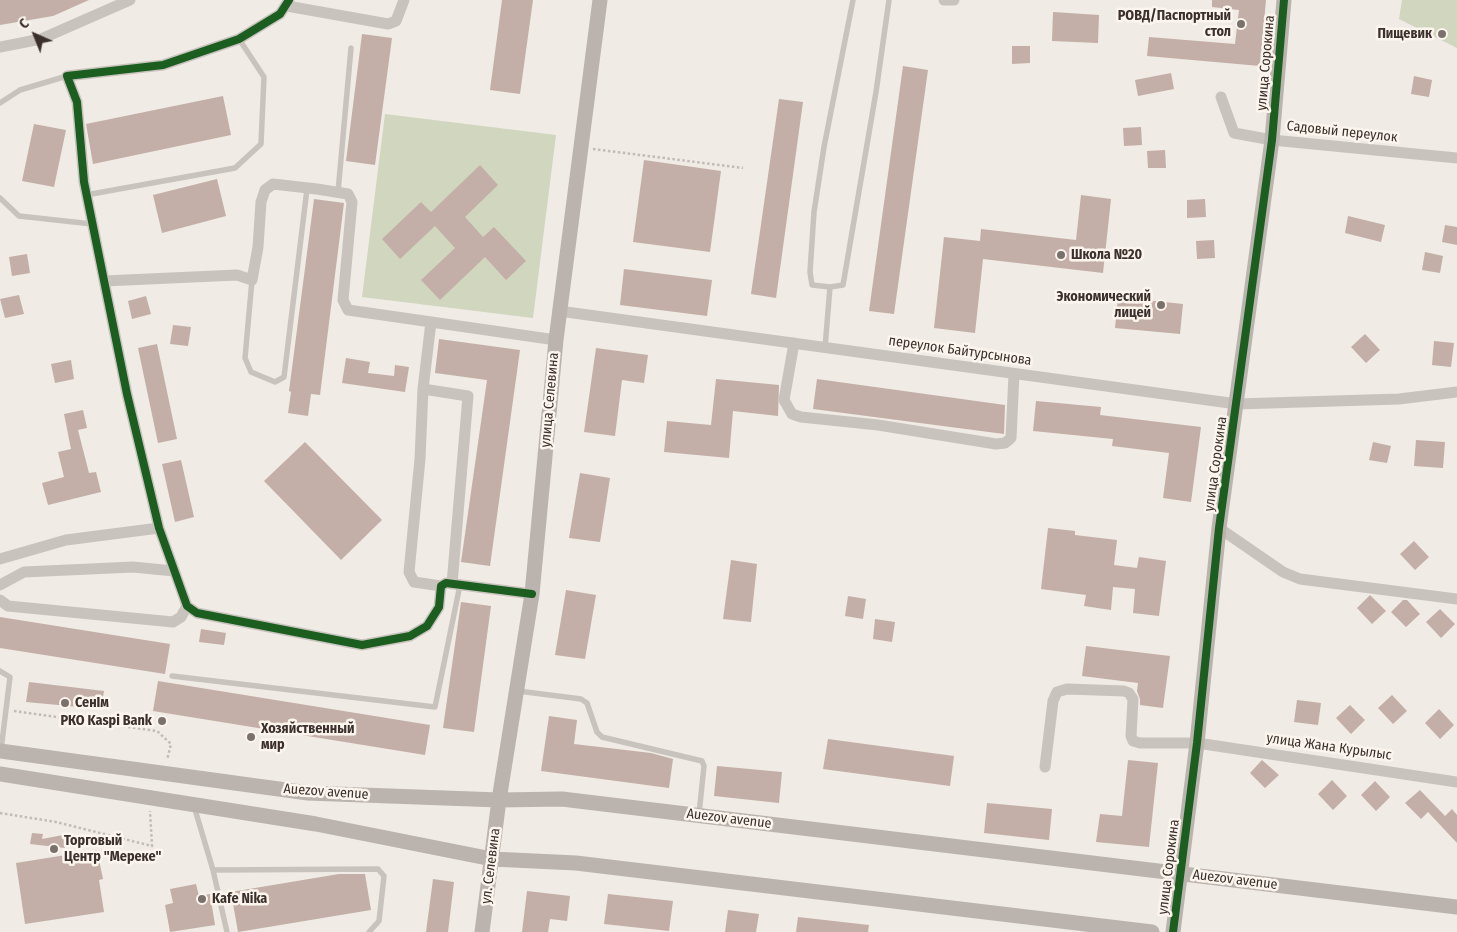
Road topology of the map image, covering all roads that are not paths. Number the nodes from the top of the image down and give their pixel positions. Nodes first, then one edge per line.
1 (130, 0) edge
2 (404, 0) edge
3 (600, 0) edge
4 (853, 0) edge
5 (889, 0) edge
6 (944, 0) edge
7 (950, 0) edge
8 (954, 0) edge
9 (1284, 0) edge
10 (288, 3) edge
11 (239, 39) junction
12 (0, 47) edge
13 (351, 48) dead end
14 (67, 76) junction
15 (1221, 97) dead end
16 (0, 103) edge
17 (1272, 140) junction
18 (1457, 158) edge
19 (307, 189) junction
20 (338, 192) junction
21 (86, 195) junction
22 (0, 198) edge
23 (92, 224) junction
24 (252, 280) junction
25 (104, 281) junction
26 (830, 287) junction
27 (559, 311) junction
28 (431, 322) junction
29 (556, 340) junction
30 (794, 343) junction
31 (825, 348) junction
32 (1014, 374) junction
33 (423, 389) junction
34 (1457, 392) edge
35 (1237, 404) junction
36 (159, 528) junction
37 (1219, 528) junction
38 (0, 559) edge
39 (174, 570) junction
40 (0, 584) edge
41 (451, 585) junction
42 (532, 594) junction
43 (1457, 599) edge
44 (0, 600) edge
45 (187, 606) junction
46 (0, 671) edge
47 (172, 676) dead end
48 (518, 691) junction
49 (1197, 743) junction
50 (0, 751) edge
51 (1045, 767) dead end
52 (0, 774) edge
53 (1457, 782) edge
54 (499, 800) junction
55 (194, 806) junction
56 (699, 815) junction
57 (492, 858) junction
58 (213, 870) junction
59 (1181, 874) junction
60 (1457, 907) edge
61 (227, 932) edge
62 (368, 932) edge
63 (482, 932) edge
64 (1152, 932) edge
65 (1173, 932) edge

1 - 12 street
2 - 10 street
3 - 27 main road, улица Селевина
4 - 26 lane
5 - 26 lane
6 - 7 street
7 - 8 street
9 - 17 main road, улица Сорокина
10 - 11 street
11 - 14 street
11 - 21 lane
13 - 20 lane
14 - 16 lane
14 - 21 street
15 - 17 street, Садовый переулок
17 - 18 street, Садовый переулок
17 - 35 main road, улица Сорокина
19 - 20 street
19 - 24 street
19 - 24 lane
20 - 28 street
21 - 23 street
22 - 23 lane
23 - 25 street
24 - 25 street
25 - 36 street
26 - 31 lane
27 - 29 main road, улица Селевина
27 - 30 street, переулок Байтурсынова
28 - 29 street
28 - 33 street
29 - 42 main road, улица Селевина
30 - 31 street, переулок Байтурсынова
30 - 32 street
31 - 32 street, переулок Байтурсынова
32 - 35 street, переулок Байтурсынова
33 - 41 street
33 - 41 street
34 - 35 street, переулок Байтурсынова
35 - 37 main road, улица Сорокина
36 - 38 street
36 - 39 street
37 - 43 street
37 - 49 main road, улица Сорокина
39 - 40 street
39 - 45 street
41 - 42 street
41 - 45 street
41 - 47 lane
42 - 48 main road, улица Селевина
44 - 45 street
46 - 50 lane
48 - 54 main road, улица Селевина
48 - 56 lane
49 - 51 street, улица Жана Курылыс
49 - 53 street, улица Жана Курылыс
49 - 59 main road, улица Сорокина
50 - 54 main road, Auezov avenue
52 - 55 main road
54 - 56 main road, Auezov avenue
54 - 57 main road, ул. Селевина
55 - 57 main road
55 - 58 lane
56 - 59 main road, Auezov avenue
57 - 63 main road, ул. Селевина
57 - 64 main road
58 - 61 lane
58 - 62 lane
59 - 60 main road, Auezov avenue
59 - 65 main road, улица Сорокина

